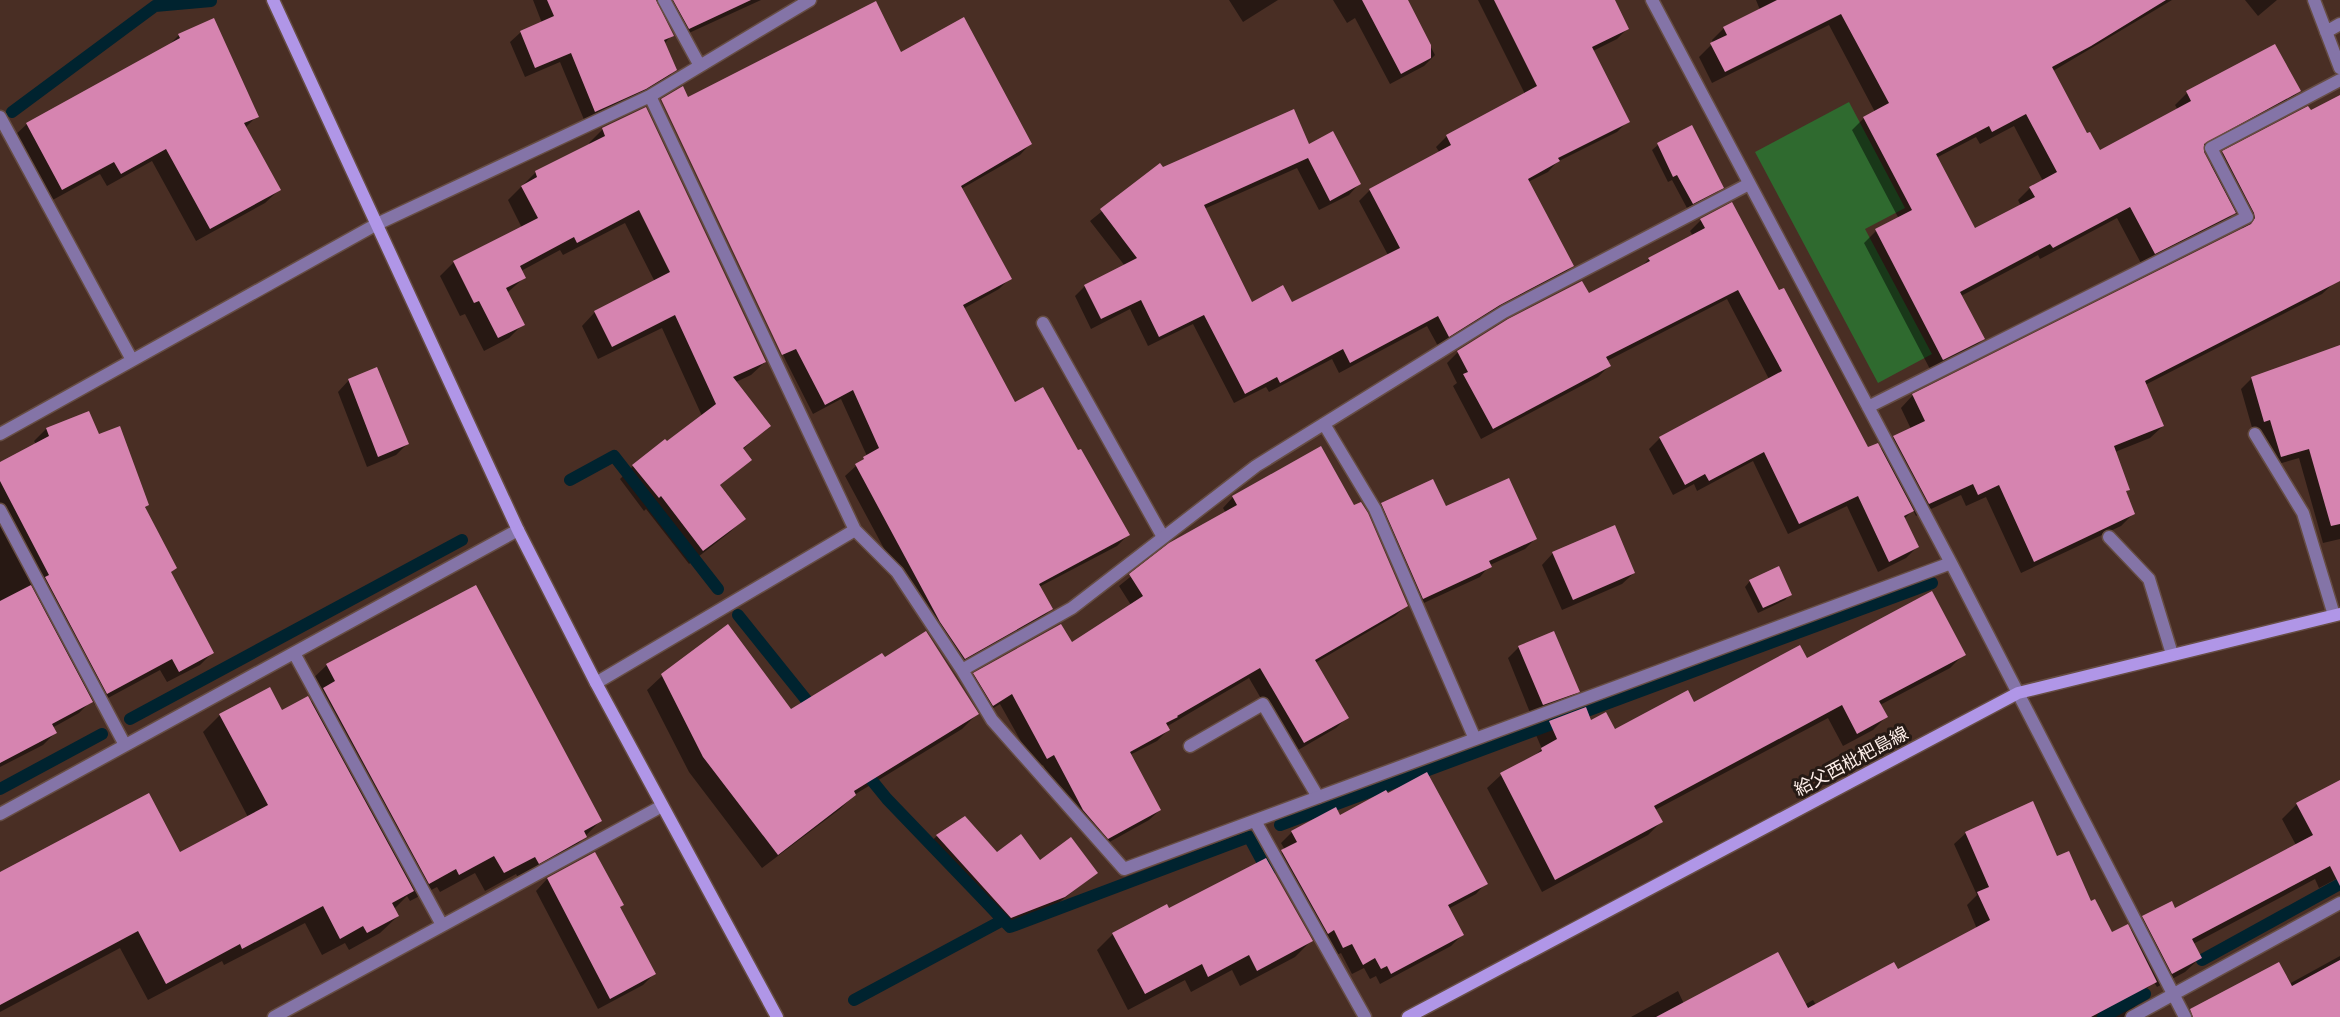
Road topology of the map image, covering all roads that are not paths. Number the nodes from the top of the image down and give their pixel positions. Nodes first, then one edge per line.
1 (273, 0) edge
2 (664, 0) edge
3 (810, 0) edge
4 (1652, 0) edge
5 (2314, 0) edge
6 (2340, 24) edge
7 (2326, 32) junction
8 (700, 66) junction
9 (2340, 68) edge
10 (2340, 80) edge
11 (650, 96) junction
12 (0, 117) edge
13 (1749, 183) junction
14 (377, 224) junction
15 (1043, 323) dead end
16 (132, 360) junction
17 (1868, 408) junction
18 (1324, 424) junction
19 (2255, 434) dead end
20 (0, 435) edge
21 (0, 510) edge
22 (518, 530) junction
23 (855, 530) junction
24 (1163, 537) junction
25 (2109, 537) dead end
26 (1952, 563) junction
27 (2337, 614) edge
28 (294, 653) junction
29 (2172, 654) junction
30 (962, 670) junction
31 (596, 683) junction
32 (2018, 693) junction
33 (1475, 740) junction
34 (125, 746) junction
35 (1190, 746) dead end
36 (1318, 797) junction
37 (662, 806) junction
38 (0, 814) edge
39 (1255, 821) junction
40 (2340, 903) edge
41 (442, 925) junction
42 (2173, 994) junction
43 (274, 1017) edge
44 (777, 1017) edge
45 (1365, 1017) edge
46 (1408, 1017) edge
47 (2132, 1017) edge
48 (2185, 1017) edge

1 - 14 street
2 - 8 street
3 - 8 street
4 - 13 street
5 - 7 street
6 - 7 street
7 - 9 street
8 - 11 street
10 - 17 street
11 - 14 street
11 - 23 street
12 - 16 street
13 - 17 street
13 - 18 street
14 - 16 street
14 - 22 street
15 - 24 street
16 - 20 street
17 - 26 street
18 - 24 street
18 - 33 street
19 - 27 street
21 - 34 street
22 - 28 street
22 - 31 street
23 - 30 street
23 - 31 street
24 - 30 street
25 - 29 street
26 - 32 street
26 - 33 street
27 - 29 street, 給父西枇杷島線
28 - 34 street
28 - 41 street
29 - 32 street, 給父西枇杷島線
30 - 39 street
31 - 37 street
32 - 42 street
32 - 46 street, 給父西枇杷島線
33 - 36 street
34 - 38 street
35 - 36 street
36 - 39 street
37 - 41 street
37 - 44 street
39 - 45 street
40 - 42 street
41 - 43 street
42 - 47 street
42 - 48 street

